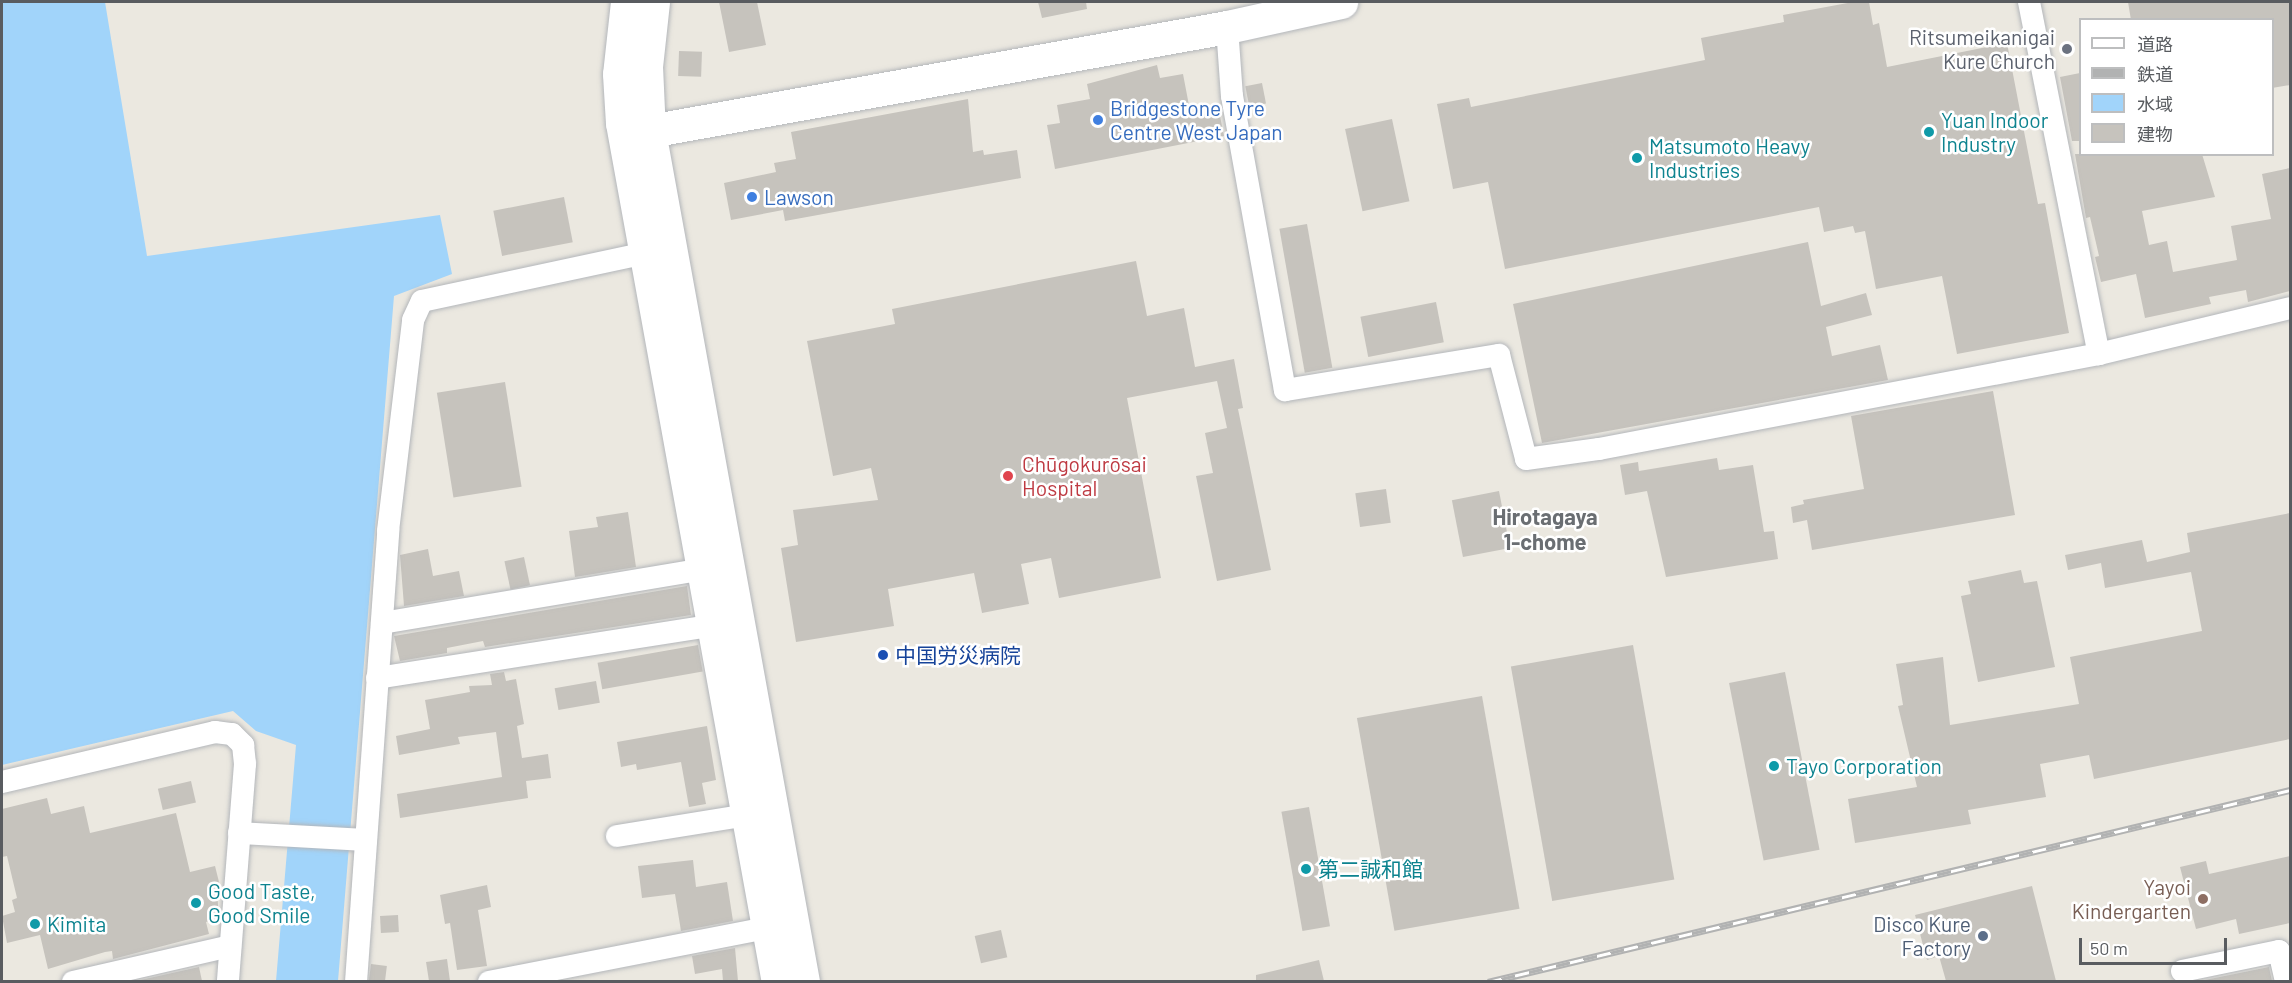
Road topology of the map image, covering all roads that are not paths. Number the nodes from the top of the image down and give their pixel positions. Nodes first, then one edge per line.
1 (627, 2) edge
2 (653, 2) edge
3 (1341, 2) edge
4 (2029, 2) edge
5 (1225, 14) edge
6 (637, 133) junction
7 (658, 250) junction
8 (2290, 309) edge
9 (2099, 354) junction
10 (716, 568) junction
11 (382, 623) junction
12 (726, 624) junction
13 (377, 678) junction
14 (745, 729) junction
15 (2, 782) edge
16 (748, 815) junction
17 (239, 833) junction
18 (618, 836) dead end
19 (364, 840) junction
20 (780, 926) junction
21 (230, 946) junction
22 (2182, 971) dead end
23 (73, 981) edge
24 (228, 981) edge
25 (356, 981) edge
26 (489, 981) edge
27 (778, 981) edge
28 (803, 981) edge
29 (2286, 981) edge

1 - 6 street
2 - 6 street
3 - 5 street
4 - 9 street
5 - 6 street
5 - 9 street
6 - 7 street
7 - 10 street
7 - 11 street
8 - 9 street
10 - 11 street
10 - 12 street
11 - 13 street
12 - 13 street
12 - 14 street
13 - 19 street
14 - 16 street
14 - 20 street
15 - 17 street
16 - 18 street
16 - 20 street
17 - 19 street
17 - 21 street
19 - 25 street
20 - 26 street
20 - 27 street
20 - 28 street
21 - 23 street
21 - 24 street
22 - 29 street

